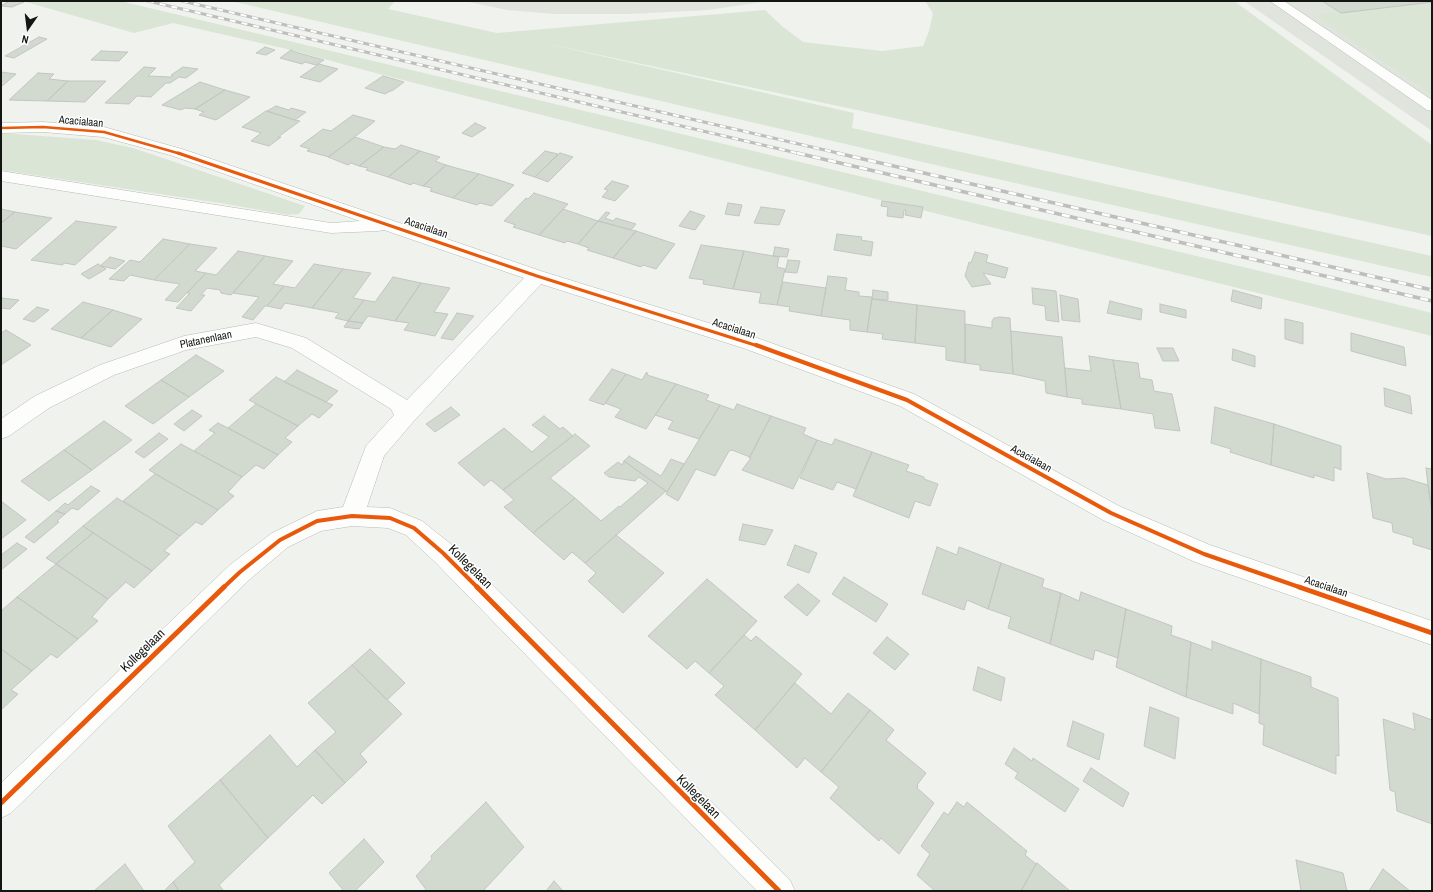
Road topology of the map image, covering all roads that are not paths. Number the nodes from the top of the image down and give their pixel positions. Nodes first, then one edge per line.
1 (1276, 1) edge
2 (1432, 108) edge
3 (1, 128) edge
4 (1, 176) edge
5 (389, 225) junction
6 (537, 276) junction
7 (405, 416) junction
8 (1, 430) edge
9 (352, 516) junction
10 (1432, 633) edge
11 (1, 803) edge
12 (780, 891) edge

1 - 2 street
3 - 5 street, Acacialaan
4 - 5 street, Acacialaan
5 - 6 street, Acacialaan
6 - 7 street
6 - 10 street, Acacialaan
7 - 8 street, Platanenlaan
7 - 9 street
9 - 11 street, Kollegelaan
9 - 12 street, Kollegelaan

